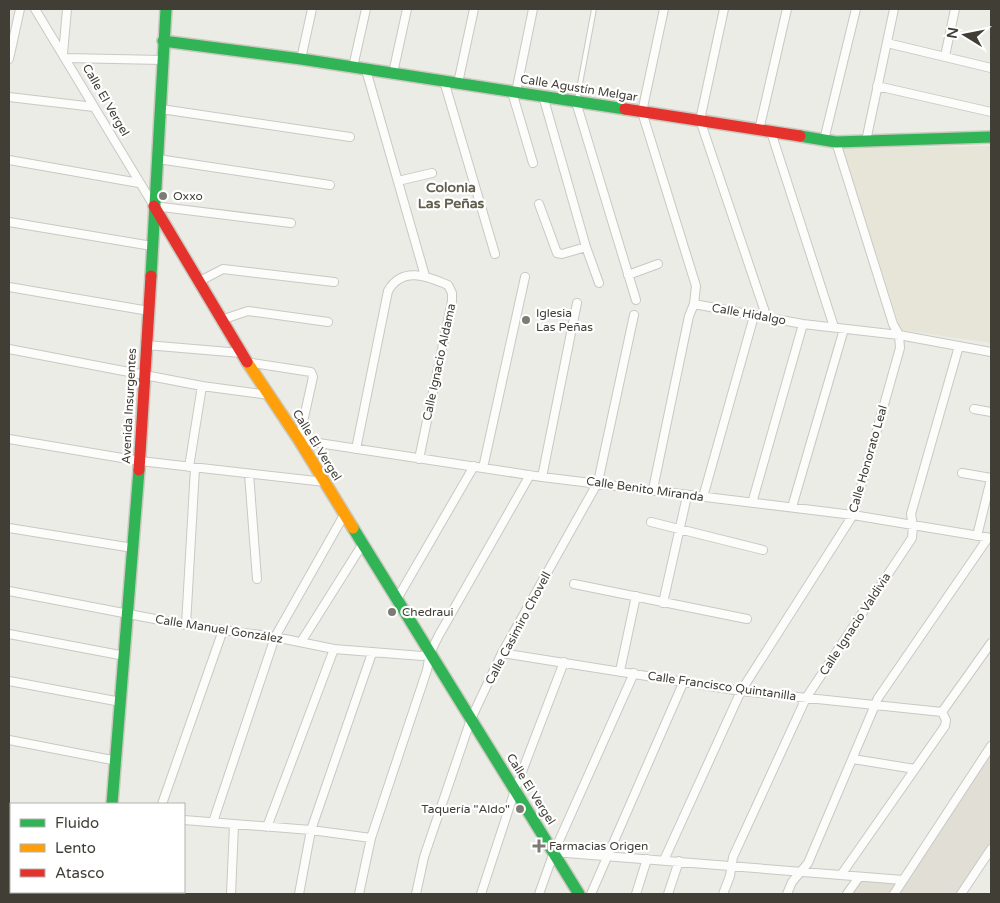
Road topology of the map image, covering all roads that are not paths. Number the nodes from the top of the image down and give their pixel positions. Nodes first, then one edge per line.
1 (20, 9) edge
2 (35, 9) edge
3 (67, 9) edge
4 (166, 9) edge
5 (312, 9) edge
6 (366, 9) edge
7 (406, 9) edge
8 (474, 9) edge
9 (533, 9) edge
10 (594, 9) edge
11 (664, 9) edge
12 (724, 9) edge
13 (786, 9) edge
14 (856, 9) edge
15 (894, 9) edge
16 (955, 9) edge
17 (163, 41) junction
18 (887, 43) junction
19 (65, 56) junction
20 (944, 56) junction
21 (9, 59) edge
22 (301, 59) junction
23 (162, 60) junction
24 (353, 67) junction
25 (991, 68) edge
26 (366, 70) junction
27 (393, 73) junction
28 (444, 81) junction
29 (458, 83) junction
30 (877, 86) junction
31 (514, 92) junction
32 (543, 96) junction
33 (9, 97) edge
34 (576, 102) junction
35 (94, 107) junction
36 (160, 109) junction
37 (642, 112) junction
38 (991, 112) edge
39 (700, 120) junction
40 (759, 130) junction
41 (771, 132) junction
42 (991, 137) edge
43 (350, 138) dead end
44 (830, 141) junction
45 (866, 141) junction
46 (158, 159) junction
47 (9, 160) edge
48 (533, 163) dead end
49 (432, 172) dead end
50 (398, 181) junction
51 (139, 183) junction
52 (330, 185) dead end
53 (539, 204) dead end
54 (154, 206) junction
55 (9, 222) edge
56 (291, 224) dead end
57 (152, 246) junction
58 (586, 247) junction
59 (495, 254) dead end
60 (658, 264) dead end
61 (628, 275) junction
62 (426, 276) junction
63 (525, 277) dead end
64 (198, 282) junction
65 (334, 282) dead end
66 (599, 283) dead end
67 (9, 287) edge
68 (636, 300) dead end
69 (577, 303) dead end
70 (694, 304) junction
71 (148, 311) junction
72 (634, 315) dead end
73 (754, 316) junction
74 (767, 318) junction
75 (221, 320) junction
76 (328, 322) dead end
77 (803, 324) junction
78 (834, 327) junction
79 (844, 329) junction
80 (899, 335) junction
81 (146, 345) junction
82 (959, 346) junction
83 (9, 349) edge
84 (991, 352) edge
85 (244, 357) junction
86 (146, 375) junction
87 (202, 386) junction
88 (269, 395) junction
89 (974, 409) dead end
90 (991, 412) edge
91 (9, 439) edge
92 (299, 440) junction
93 (356, 449) junction
94 (419, 459) junction
95 (140, 461) junction
96 (474, 466) junction
97 (192, 467) junction
98 (483, 468) junction
99 (962, 473) dead end
100 (249, 474) junction
101 (530, 475) junction
102 (542, 477) junction
103 (991, 478) edge
104 (324, 482) junction
105 (598, 482) junction
106 (653, 489) junction
107 (687, 496) junction
108 (703, 497) junction
109 (752, 503) junction
110 (792, 507) junction
111 (344, 515) junction
112 (854, 515) junction
113 (651, 522) dead end
114 (913, 526) junction
115 (9, 528) edge
116 (680, 530) junction
117 (977, 536) junction
118 (989, 538) edge
119 (362, 545) junction
120 (133, 548) junction
121 (763, 550) dead end
122 (257, 579) dead end
123 (574, 584) dead end
124 (9, 591) edge
125 (636, 596) junction
126 (397, 599) junction
127 (663, 603) junction
128 (128, 614) junction
129 (747, 619) dead end
130 (186, 625) junction
131 (223, 630) junction
132 (9, 634) edge
133 (275, 638) junction
134 (301, 642) junction
135 (991, 643) edge
136 (334, 649) junction
137 (372, 653) junction
138 (430, 653) junction
139 (502, 653) junction
140 (125, 656) junction
141 (564, 662) junction
142 (620, 671) junction
143 (634, 674) junction
144 (9, 681) edge
145 (684, 681) junction
146 (741, 691) junction
147 (806, 698) junction
148 (121, 702) junction
149 (875, 706) junction
150 (942, 712) junction
151 (471, 719) junction
152 (9, 740) edge
153 (991, 746) edge
154 (853, 759) junction
155 (117, 761) junction
156 (916, 769) junction
157 (515, 790) junction
158 (112, 803) edge
159 (162, 803) edge
160 (185, 820) edge
161 (213, 822) junction
162 (234, 825) junction
163 (267, 827) junction
164 (311, 830) junction
165 (371, 838) junction
166 (991, 849) edge
167 (554, 852) junction
168 (607, 856) junction
169 (647, 860) junction
170 (664, 860) junction
171 (679, 861) junction
172 (732, 865) junction
173 (799, 872) junction
174 (841, 875) junction
175 (859, 877) junction
176 (903, 880) junction
177 (231, 894) edge
178 (299, 894) edge
179 (360, 894) edge
180 (416, 894) edge
181 (481, 894) edge
182 (539, 894) edge
183 (579, 894) edge
184 (591, 894) edge
185 (636, 894) edge
186 (668, 894) edge
187 (722, 894) edge
188 (787, 894) edge
189 (847, 894) edge
190 (894, 894) edge
191 (962, 894) edge

1 - 21 street
2 - 19 street, Calle El Vergel
3 - 19 street
4 - 17 street, Avenida Insurgentes
5 - 22 street
6 - 24 street
7 - 27 street
8 - 29 street
9 - 31 street
10 - 34 lane
11 - 37 street
12 - 39 street
13 - 40 street
14 - 44 street
15 - 18 street
16 - 20 street
17 - 22 street, Calle Agustín Melgar
17 - 23 street, Avenida Insurgentes
18 - 20 street
18 - 30 street
19 - 23 street
19 - 35 street, Calle El Vergel
20 - 25 street
22 - 24 street, Calle Agustín Melgar
23 - 36 street, Avenida Insurgentes
24 - 26 street, Calle Agustín Melgar
26 - 27 street, Calle Agustín Melgar
26 - 50 street
27 - 28 street, Calle Agustín Melgar
28 - 29 street, Calle Agustín Melgar
28 - 59 street
29 - 31 street, Calle Agustín Melgar
30 - 38 street
30 - 45 street
31 - 32 street, Calle Agustín Melgar
31 - 48 street
32 - 34 street, Calle Agustín Melgar
32 - 58 street
33 - 35 street
34 - 37 street, Calle Agustín Melgar
34 - 61 street
35 - 51 street, Calle El Vergel
36 - 43 street
36 - 46 street, Avenida Insurgentes
37 - 39 street, Calle Agustín Melgar
37 - 70 street
39 - 40 street, Calle Agustín Melgar
39 - 74 street
40 - 41 street, Calle Agustín Melgar
41 - 44 street, Calle Agustín Melgar
41 - 78 street
42 - 45 street, Calle Agustín Melgar
44 - 45 street, Calle Agustín Melgar
44 - 80 street, Calle Honorato Leal
46 - 52 street
46 - 54 street, Avenida Insurgentes
47 - 51 street
49 - 50 street
50 - 62 street
51 - 54 street, Calle El Vergel
53 - 58 street
54 - 56 street
54 - 57 street, Avenida Insurgentes
54 - 64 street, Calle El Vergel
55 - 57 street
57 - 71 street, Avenida Insurgentes
58 - 66 street
60 - 61 street
61 - 68 street
62 - 93 street, Calle Ignacio Aldama
62 - 94 street, Calle Ignacio Aldama
63 - 98 street
64 - 65 street
64 - 75 street, Calle El Vergel
67 - 71 street
69 - 102 street
70 - 73 street, Calle Hidalgo
70 - 106 street, Calle Hidalgo
71 - 81 street, Avenida Insurgentes
72 - 105 street, Calle Casimiro Chovell
73 - 74 street, Calle Hidalgo
73 - 108 street
74 - 77 street, Calle Hidalgo
75 - 76 street
75 - 85 street, Calle El Vergel
77 - 78 street, Calle Hidalgo
77 - 109 street
78 - 79 street, Calle Hidalgo
79 - 80 street, Calle Hidalgo
79 - 110 street
80 - 82 street, Calle Hidalgo
80 - 112 street, Calle Honorato Leal
81 - 85 street
81 - 86 street, Avenida Insurgentes
82 - 84 street, Calle Hidalgo
82 - 114 street, Calle Ignacio Valdivia
83 - 86 street
85 - 88 street, Calle El Vergel
85 - 92 street
86 - 87 street
86 - 95 street, Avenida Insurgentes
87 - 88 street
87 - 97 street
88 - 92 street, Calle El Vergel
89 - 90 street
91 - 95 street
92 - 93 street, Calle Benito Miranda
92 - 104 street, Calle El Vergel
93 - 94 street, Calle Benito Miranda
94 - 96 street, Calle Benito Miranda
95 - 97 street
95 - 120 street, Avenida Insurgentes
96 - 98 street, Calle Benito Miranda
96 - 126 street
97 - 100 street
97 - 130 street
98 - 101 street, Calle Benito Miranda
99 - 103 street
100 - 104 street
100 - 122 street
101 - 102 street, Calle Benito Miranda
101 - 138 street
102 - 105 street, Calle Benito Miranda
103 - 117 street
104 - 111 street, Calle El Vergel
105 - 106 street, Calle Benito Miranda
105 - 139 street, Calle Casimiro Chovell
106 - 107 street, Calle Benito Miranda
107 - 108 street, Calle Benito Miranda
107 - 116 street
108 - 109 street, Calle Benito Miranda
109 - 110 street, Calle Benito Miranda
110 - 112 street, Calle Benito Miranda
111 - 119 street, Calle El Vergel
111 - 133 street
112 - 114 street, Calle Benito Miranda
112 - 146 street, Calle Honorato Leal
113 - 116 street
114 - 117 street, Calle Benito Miranda
114 - 147 street, Calle Ignacio Valdivia
115 - 120 street
116 - 121 street
116 - 127 street
117 - 118 street, Calle Benito Miranda
118 - 149 street
119 - 126 street, Calle El Vergel
119 - 134 street
120 - 128 street, Avenida Insurgentes
123 - 125 street
124 - 128 street, Calle Manuel González
125 - 127 street
125 - 142 street
126 - 138 street, Calle El Vergel
127 - 129 street
128 - 130 street, Calle Manuel González
128 - 140 street, Avenida Insurgentes
130 - 131 street, Calle Manuel González
131 - 133 street, Calle Manuel González
131 - 159 street
132 - 140 street
133 - 134 street, Calle Manuel González
133 - 161 street
134 - 136 street, Calle Manuel González
135 - 150 street
136 - 137 street, Calle Manuel González
136 - 163 street
137 - 138 street, Calle Manuel González
137 - 164 street
138 - 151 street, Calle El Vergel
138 - 165 street
139 - 141 street, Calle Francisco Quintanilla
139 - 151 street, Calle Casimiro Chovell
140 - 148 street, Avenida Insurgentes
141 - 142 street, Calle Francisco Quintanilla
141 - 157 street
142 - 143 street, Calle Francisco Quintanilla
143 - 145 street, Calle Francisco Quintanilla
143 - 167 street
144 - 148 street
145 - 146 street, Calle Francisco Quintanilla
145 - 168 street
146 - 147 street, Calle Francisco Quintanilla
146 - 170 street, Calle Honorato Leal
147 - 149 street, Calle Francisco Quintanilla
147 - 172 street, Calle Ignacio Valdivia
148 - 155 street, Avenida Insurgentes
149 - 150 street, Calle Francisco Quintanilla
149 - 154 street
150 - 156 street
151 - 157 street, Calle El Vergel
151 - 180 street, Calle Casimiro Chovell
152 - 155 street
153 - 176 street
154 - 156 street
154 - 173 street
155 - 158 street, Avenida Insurgentes
156 - 174 street
157 - 167 street, Calle El Vergel
157 - 181 street
160 - 161 street
161 - 162 street
162 - 163 street
162 - 177 street
163 - 164 street
164 - 165 street
164 - 178 street
165 - 179 street
166 - 191 street
167 - 168 street
167 - 182 street
167 - 183 street, Calle El Vergel
168 - 169 street
168 - 184 street
169 - 170 street
169 - 185 street
170 - 171 street
171 - 172 street
171 - 186 street
172 - 173 street
172 - 187 street, Calle Ignacio Valdivia
173 - 174 street
173 - 188 street
174 - 175 street
175 - 176 street
175 - 189 street
176 - 190 street

